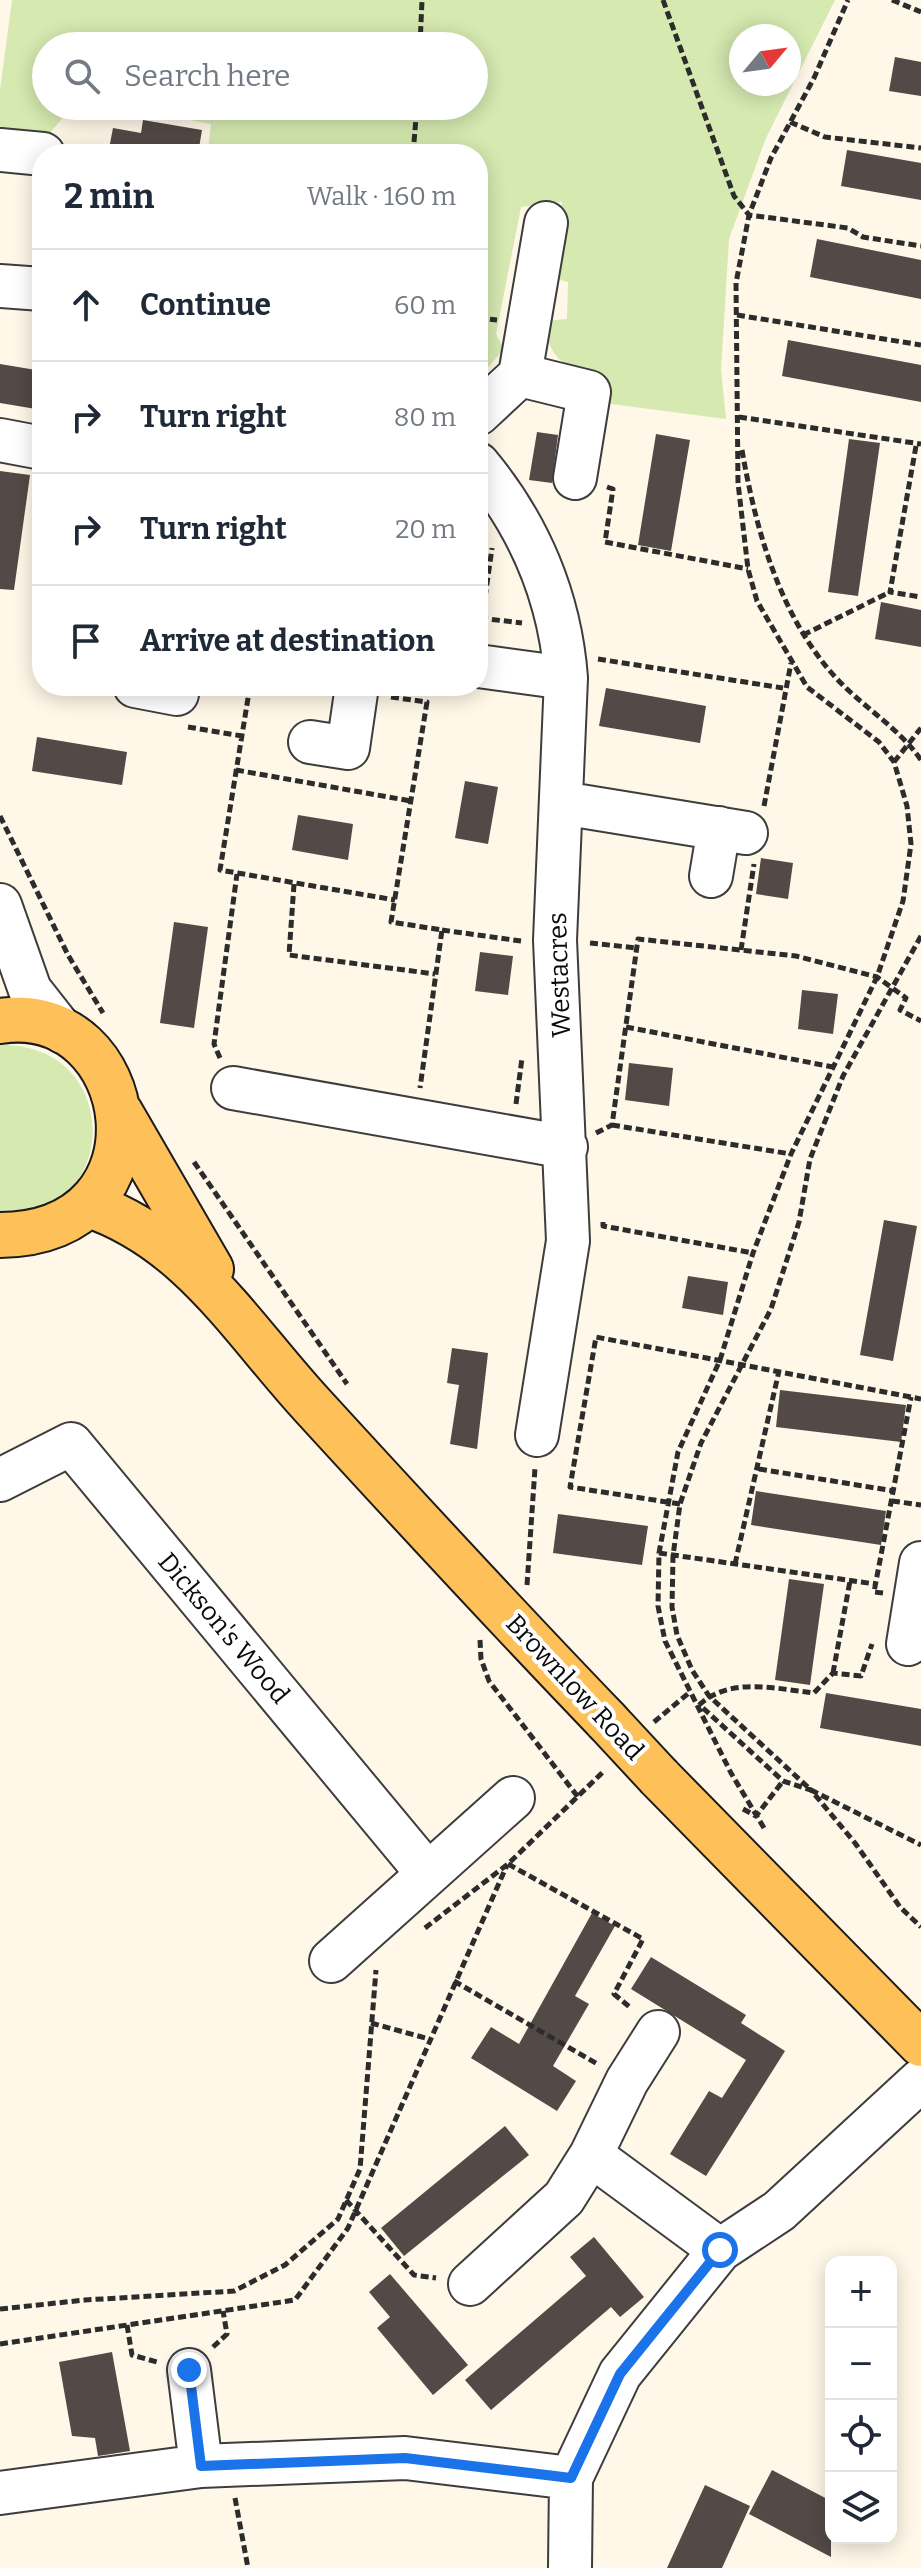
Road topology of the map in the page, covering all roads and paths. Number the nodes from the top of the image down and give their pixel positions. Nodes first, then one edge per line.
1 (422, 0) edge
2 (663, 0) edge
3 (848, 0) edge
4 (892, 0) edge
5 (921, 12) edge
6 (421, 32) edge
7 (416, 120) edge
8 (790, 122) junction
9 (414, 144) edge
10 (921, 148) edge
11 (0, 150) edge
12 (32, 153) edge
13 (749, 215) junction
14 (546, 223) dead end
15 (921, 246) edge
16 (0, 286) edge
17 (32, 288) edge
18 (737, 315) junction
19 (921, 345) edge
20 (520, 375) junction
21 (488, 405) edge
22 (739, 417) junction
23 (739, 437) junction
24 (0, 440) edge
25 (919, 445) edge
26 (32, 446) edge
27 (490, 478) edge
28 (575, 478) joint
29 (488, 506) edge
30 (748, 569) junction
31 (890, 592) junction
32 (921, 597) edge
33 (803, 635) junction
34 (488, 666) edge
35 (565, 666) junction
36 (783, 688) dead end
37 (177, 696) edge
38 (248, 696) edge
39 (356, 696) edge
40 (395, 696) edge
41 (921, 728) edge
42 (242, 736) junction
43 (908, 741) junction
44 (310, 742) dead end
45 (921, 760) edge
46 (894, 762) junction
47 (236, 770) junction
48 (411, 801) junction
49 (562, 803) junction
50 (0, 816) edge
51 (237, 874) junction
52 (711, 876) dead end
53 (294, 883) junction
54 (395, 900) junction
55 (0, 905) edge
56 (442, 930) junction
57 (921, 936) edge
58 (555, 940) junction
59 (637, 948) junction
60 (435, 974) junction
61 (877, 977) junction
62 (889, 989) junction
63 (108, 1020) dead end
64 (0, 1021) edge
65 (921, 1021) edge
66 (626, 1027) junction
67 (63, 1032) junction
68 (833, 1067) junction
69 (233, 1088) joint
70 (120, 1112) junction
71 (415, 1120) junction
72 (612, 1125) junction
73 (566, 1147) junction
74 (188, 1152) dead end
75 (791, 1154) junction
76 (89, 1205) junction
77 (604, 1214) dead end
78 (10, 1240) edge
79 (753, 1253) junction
80 (240, 1320) junction
81 (720, 1360) junction
82 (743, 1363) junction
83 (780, 1371) junction
84 (349, 1387) dead end
85 (911, 1397) junction
86 (921, 1399) edge
87 (537, 1435) joint
88 (759, 1469) junction
89 (0, 1480) edge
90 (894, 1491) junction
91 (668, 1501) junction
92 (892, 1501) junction
93 (680, 1504) junction
94 (921, 1505) edge
95 (659, 1553) junction
96 (673, 1556) junction
97 (735, 1564) junction
98 (918, 1580) edge
99 (850, 1581) junction
100 (477, 1583) junction
101 (875, 1584) junction
102 (523, 1633) junction
103 (901, 1643) edge
104 (833, 1673) junction
105 (690, 1692) junction
106 (709, 1696) junction
107 (699, 1705) junction
108 (624, 1727) junction
109 (610, 1764) dead end
110 (783, 1781) junction
111 (811, 1790) junction
112 (578, 1797) junction
113 (513, 1798) dead end
114 (756, 1816) junction
115 (768, 1836) dead end
116 (921, 1845) edge
117 (508, 1864) junction
118 (428, 1874) junction
119 (921, 1927) edge
120 (424, 1929) dead end
121 (331, 1961) dead end
122 (376, 1966) dead end
123 (454, 1981) junction
124 (371, 2023) junction
125 (658, 2032) joint
126 (429, 2039) junction
127 (921, 2044) edge
128 (921, 2080) edge
129 (627, 2081) junction
130 (591, 2155) junction
131 (346, 2200) junction
132 (356, 2209) junction
133 (720, 2250) junction
134 (470, 2284) joint
135 (0, 2309) edge
136 (223, 2311) junction
137 (127, 2325) junction
138 (227, 2334) dead end
139 (0, 2344) edge
140 (189, 2370) joint
141 (215, 2465) junction
142 (571, 2478) junction
143 (6, 2491) edge
144 (248, 2568) edge
145 (570, 2568) edge

1 - 6 path
2 - 13 path
3 - 8 path
4 - 5 path
7 - 9 path
8 - 10 path
8 - 13 path
11 - 12 street
13 - 15 path
13 - 18 path
14 - 20 street
16 - 17 street
18 - 19 path
18 - 22 path
20 - 21 street
20 - 28 street
22 - 23 path
22 - 25 path
23 - 30 path
23 - 33 path
24 - 26 street
25 - 31 path
27 - 29 path
27 - 35 street, Westacres
28 - 30 path
30 - 46 path
31 - 32 path
31 - 33 path
33 - 43 path
34 - 35 street
35 - 36 path
35 - 49 street, Westacres
37 - 42 path
38 - 42 path
39 - 44 street
40 - 48 path
41 - 43 path
42 - 47 path
43 - 45 path
43 - 46 path
46 - 61 path
47 - 48 path
47 - 51 path
48 - 54 path
49 - 52 street
49 - 58 street, Westacres
50 - 63 path
51 - 53 path
51 - 69 path
53 - 54 path
53 - 60 path
54 - 56 path
55 - 67 street
56 - 58 path
56 - 60 path
57 - 62 path
58 - 59 path
58 - 73 street, Westacres
59 - 61 path
59 - 66 path
60 - 71 path
61 - 62 path
61 - 68 path
62 - 65 path
62 - 82 path
64 - 67 main road
66 - 68 path
66 - 72 path
67 - 70 main road
68 - 75 path
69 - 71 street
70 - 76 main road
70 - 80 main road, Brownlow Road
71 - 73 street
72 - 73 path
72 - 75 path
73 - 87 street, Westacres
74 - 84 path
75 - 79 path
76 - 78 main road
76 - 80 main road, Brownlow Road
77 - 79 path
79 - 81 path
80 - 100 main road, Brownlow Road
81 - 82 path
81 - 91 path
81 - 91 path
82 - 83 path
82 - 93 path
83 - 85 path
83 - 88 path
85 - 86 path
85 - 90 path
87 - 102 path
88 - 90 path
88 - 97 path
89 - 118 street, Dickson's Wood
90 - 92 path
91 - 93 path
91 - 95 path
92 - 94 path
92 - 101 path
93 - 96 path
95 - 96 path
95 - 105 path
96 - 97 path
96 - 106 path
97 - 99 path
98 - 101 path
98 - 103 street
99 - 101 path
99 - 104 path
100 - 102 main road, Brownlow Road
100 - 112 path
102 - 108 main road, Brownlow Road
103 - 104 path
104 - 106 path
105 - 107 path
105 - 108 path
106 - 107 path
106 - 111 path
107 - 110 path
107 - 114 path
108 - 127 main road, Brownlow Road, bridge
109 - 112 path
110 - 111 path
110 - 114 path
111 - 116 path
111 - 119 path
112 - 117 path
113 - 118 street
114 - 115 path
117 - 120 path
117 - 123 path
117 - 125 path
118 - 121 street
122 - 124 path
123 - 126 path
123 - 129 path
124 - 126 path
124 - 131 path
125 - 129 street
126 - 132 path
128 - 133 street
129 - 130 street
130 - 133 street
130 - 134 street
131 - 132 path
131 - 135 path
132 - 134 path
132 - 136 path
133 - 142 street
136 - 137 path
136 - 138 path
137 - 139 path
137 - 140 path
140 - 141 street
141 - 142 street
141 - 143 street
141 - 144 path
142 - 145 street

